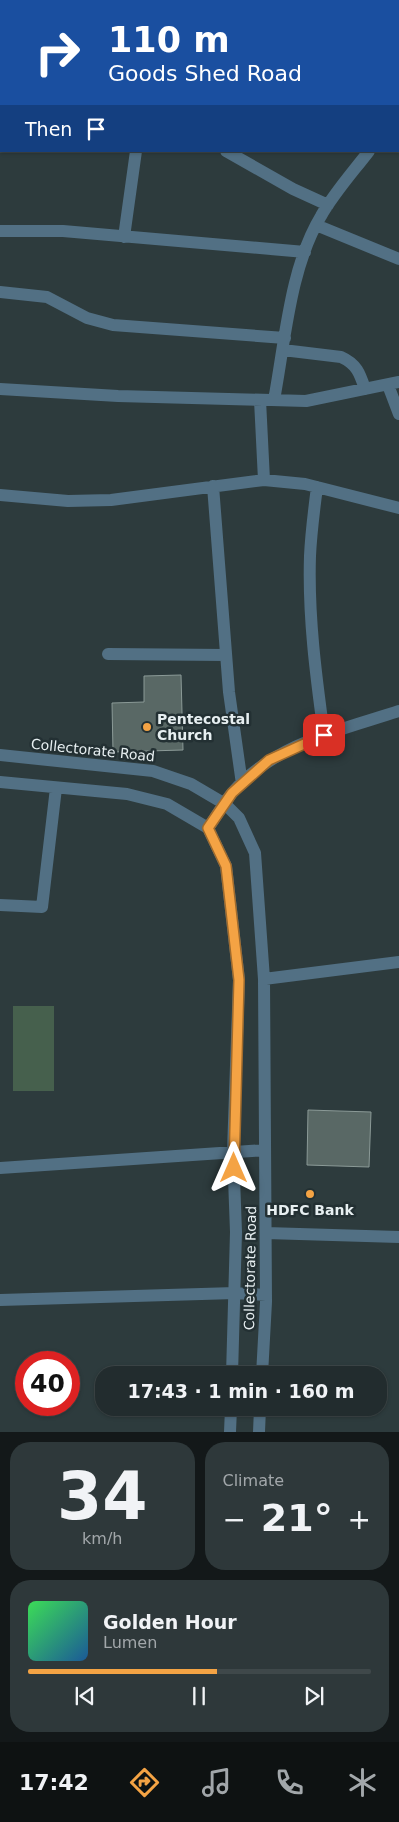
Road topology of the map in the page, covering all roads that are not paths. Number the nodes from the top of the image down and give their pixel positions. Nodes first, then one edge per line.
1 (136, 152) edge
2 (228, 152) edge
3 (368, 152) edge
4 (328, 205) junction
5 (316, 225) junction
6 (0, 230) edge
7 (124, 237) junction
8 (305, 252) junction
9 (399, 259) edge
10 (0, 292) edge
11 (284, 344) junction
12 (394, 383) edge
13 (0, 389) edge
14 (365, 389) junction
15 (260, 400) junction
16 (274, 400) junction
17 (399, 414) edge
18 (264, 480) junction
19 (213, 486) junction
20 (316, 487) junction
21 (0, 495) edge
22 (399, 508) edge
23 (108, 654) dead end
24 (226, 656) junction
25 (399, 711) edge
26 (324, 735) junction
27 (0, 756) edge
28 (0, 782) edge
29 (242, 784) junction
30 (56, 788) junction
31 (225, 804) junction
32 (208, 828) junction
33 (0, 905) edge
34 (399, 962) edge
35 (264, 979) junction
36 (265, 1150) junction
37 (233, 1152) junction
38 (0, 1168) edge
39 (266, 1233) junction
40 (399, 1238) edge
41 (235, 1293) junction
42 (266, 1295) junction
43 (0, 1300) edge
44 (232, 1366) edge
45 (262, 1366) edge
46 (231, 1416) edge
47 (260, 1416) edge
48 (230, 1432) edge
49 (259, 1432) edge

1 - 7 street
2 - 4 street
3 - 4 street
4 - 5 street
5 - 8 street
5 - 9 street
6 - 7 street
7 - 8 street
8 - 11 street
10 - 11 street
11 - 14 street
11 - 16 street
12 - 14 street
12 - 17 street
13 - 15 street
14 - 16 street
15 - 16 street
15 - 18 street
18 - 19 street
18 - 20 street
19 - 21 street
19 - 24 street
20 - 22 street
20 - 26 street
23 - 24 street
24 - 29 street
25 - 26 street
26 - 29 street
27 - 31 street, Collectorate Road
28 - 30 street
29 - 31 street
30 - 32 street
30 - 33 street
31 - 32 street
31 - 35 street, Collectorate Road
32 - 37 street, Collectorate Road
34 - 35 street
35 - 36 street, Collectorate Road
36 - 37 street
36 - 39 street, Collectorate Road
37 - 38 street
37 - 41 street, Collectorate Road
39 - 40 street
39 - 42 street, Collectorate Road
41 - 42 street
41 - 43 street
41 - 44 street, Collectorate Road
42 - 45 street, Collectorate Road
46 - 48 street
47 - 49 street

